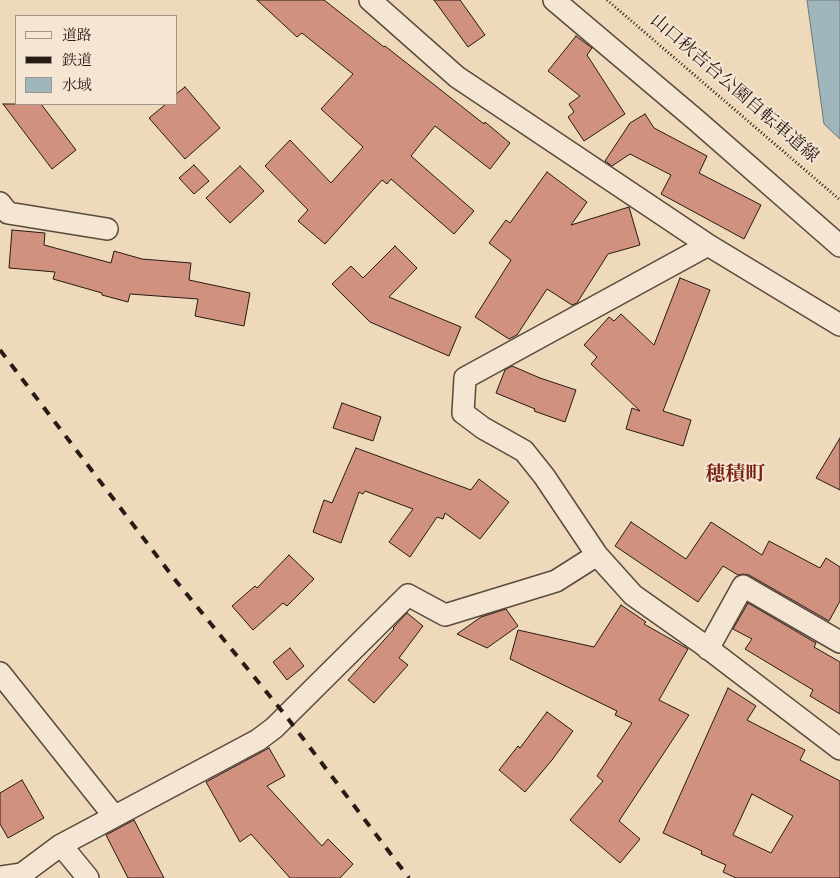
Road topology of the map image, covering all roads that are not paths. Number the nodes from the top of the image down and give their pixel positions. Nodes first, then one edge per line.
1 (370, 0) edge
2 (554, 0) edge
3 (0, 203) edge
4 (107, 229) dead end
5 (708, 245) junction
6 (840, 246) edge
7 (840, 324) edge
8 (597, 555) junction
9 (840, 642) edge
10 (708, 649) junction
11 (0, 673) edge
12 (840, 750) edge
13 (114, 816) junction
14 (61, 845) junction
15 (0, 877) edge
16 (88, 878) edge

1 - 5 street
2 - 6 street
3 - 4 street
5 - 7 street
5 - 8 street
8 - 10 street
8 - 13 street
9 - 10 street
10 - 12 street
11 - 13 street
13 - 14 street
14 - 15 street
14 - 16 street

